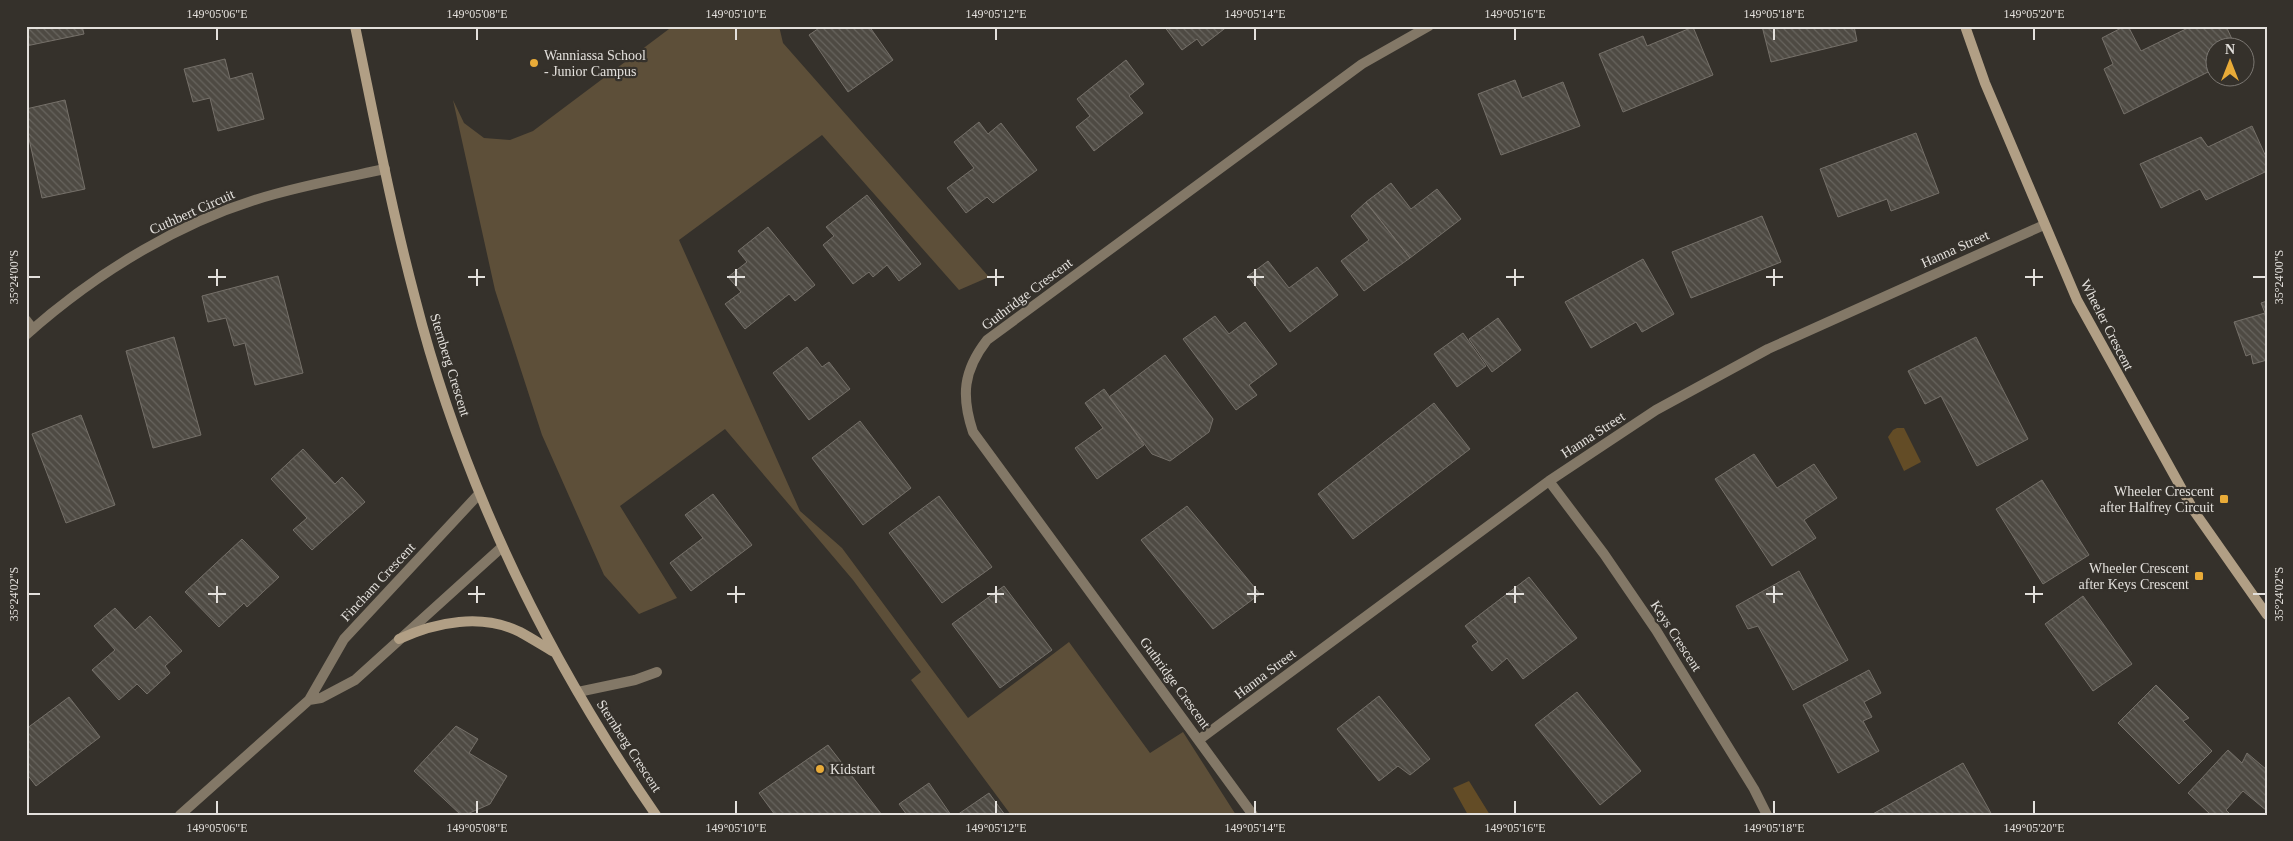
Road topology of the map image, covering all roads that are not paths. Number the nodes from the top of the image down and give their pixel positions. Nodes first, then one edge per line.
1 (355, 26) edge
2 (1429, 26) edge
3 (1965, 26) edge
4 (385, 169) junction
5 (2044, 225) junction
6 (26, 320) edge
7 (30, 332) edge
8 (1548, 481) junction
9 (479, 494) junction
10 (502, 547) junction
11 (2267, 615) edge
12 (399, 639) junction
13 (554, 652) junction
14 (657, 672) dead end
15 (578, 692) junction
16 (309, 700) junction
17 (1200, 740) junction
18 (180, 815) edge
19 (656, 815) edge
20 (1253, 815) edge
21 (1767, 815) edge

1 - 4 street, Sternberg Crescent
2 - 17 street, Guthridge Crescent
3 - 5 street, Wheeler Crescent
4 - 7 street, Cuthbert Circuit
4 - 9 street, Sternberg Crescent
5 - 8 street, Hanna Street
5 - 11 street, Wheeler Crescent
6 - 7 street, Cuthbert Circuit
8 - 17 street, Hanna Street
8 - 21 street, Keys Crescent
9 - 10 street, Sternberg Crescent
9 - 16 street, Fincham Crescent
10 - 12 street, Fincham Crescent
10 - 13 street, Sternberg Crescent
12 - 13 street
12 - 16 street, Fincham Crescent
13 - 15 street, Sternberg Crescent
14 - 15 street, Sternberg Crescent
15 - 19 street, Sternberg Crescent
16 - 18 street, Fincham Crescent
17 - 20 street, Guthridge Crescent

